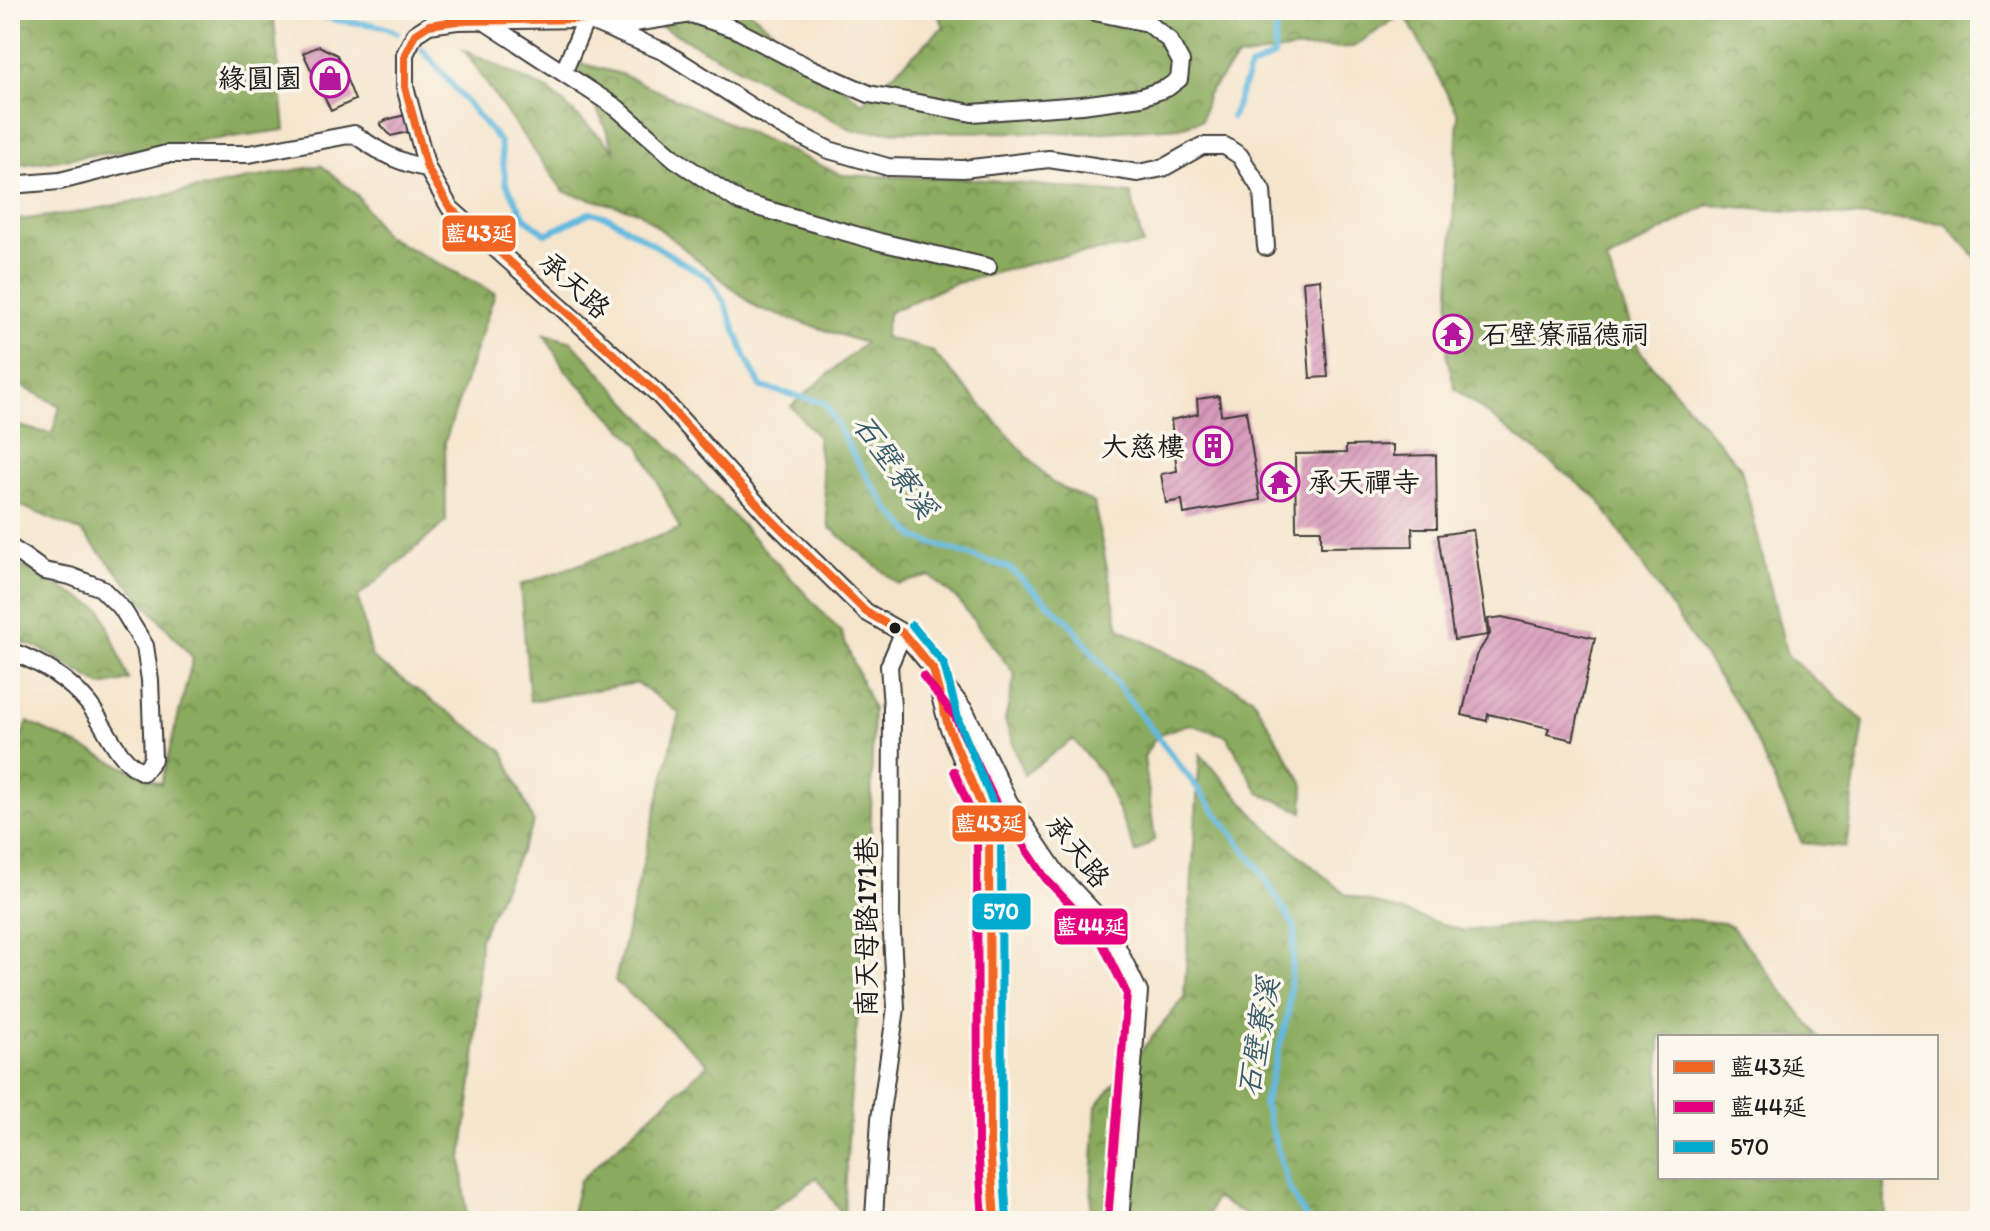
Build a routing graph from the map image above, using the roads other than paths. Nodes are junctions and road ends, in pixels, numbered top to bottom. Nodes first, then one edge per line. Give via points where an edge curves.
1 (1085, 10) edge
2 (586, 19) junction
3 (483, 20) junction
4 (609, 27) junction
5 (564, 71) junction
6 (427, 168) junction
7 (10, 185) edge
8 (1266, 247) dead end
9 (988, 267) dead end
10 (10, 547) edge
11 (903, 633) junction
12 (10, 651) edge
13 (933, 669) junction
14 (871, 1221) edge
15 (995, 1221) edge
16 (1120, 1221) edge

1 - 4 street via 1148,23 1169,40 1181,62 1179,79 1141,97 972,113 869,94 735,29 691,14
2 - 3 street, 承天路
2 - 4 street, 承天路
2 - 5 street
3 - 5 street
3 - 6 street, 承天路 via 429,25 415,34 405,54 405,87
4 - 8 street, 承天路 via 665,52 829,150 888,167 963,169 1049,159 1138,173 1163,168 1202,146 1225,146 1240,156 1262,191
5 - 9 street via 675,159 740,202
6 - 7 street via 404,164 354,134 249,154 166,154 60,181
6 - 11 street, 承天路 via 450,208 658,394 769,517 866,612
10 - 12 street via 44,571 101,588 123,610 145,646 153,759 143,772 129,766 69,683
11 - 13 street, 承天路
11 - 14 street, 南天母路171巷 via 889,666 896,1008
13 - 15 street via 948,726 989,824
13 - 16 street, 承天路 via 965,711 1009,802 1056,872 1107,926 1139,992

